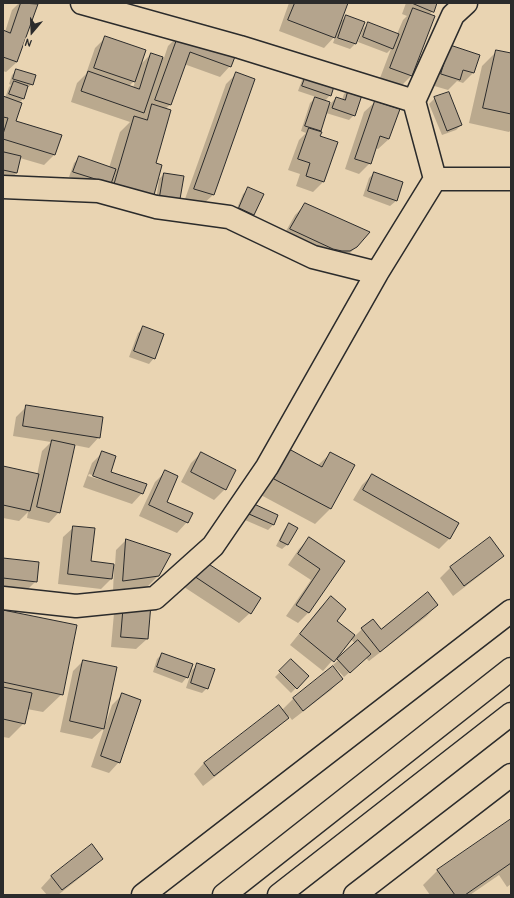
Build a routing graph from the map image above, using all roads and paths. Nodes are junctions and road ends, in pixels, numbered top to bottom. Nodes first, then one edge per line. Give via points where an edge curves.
1 (82, 3) edge
2 (466, 3) edge
3 (414, 102) junction
4 (435, 179) junction
5 (511, 179) edge
6 (3, 187) edge
7 (377, 273) junction
8 (3, 598) edge
9 (511, 611) edge
10 (511, 670) edge
11 (511, 714) edge
12 (509, 779) edge
13 (143, 895) edge
14 (224, 895) edge
15 (279, 895) edge
16 (355, 895) edge

1 - 3 street via 240,47
2 - 3 street via 453,15
3 - 4 street
4 - 5 street
4 - 7 street
6 - 7 street via 98,191 156,207 229,217 312,257
7 - 8 street via 268,467 213,546 155,598 76,606
9 - 13 street
10 - 14 street
11 - 15 street
12 - 16 street

